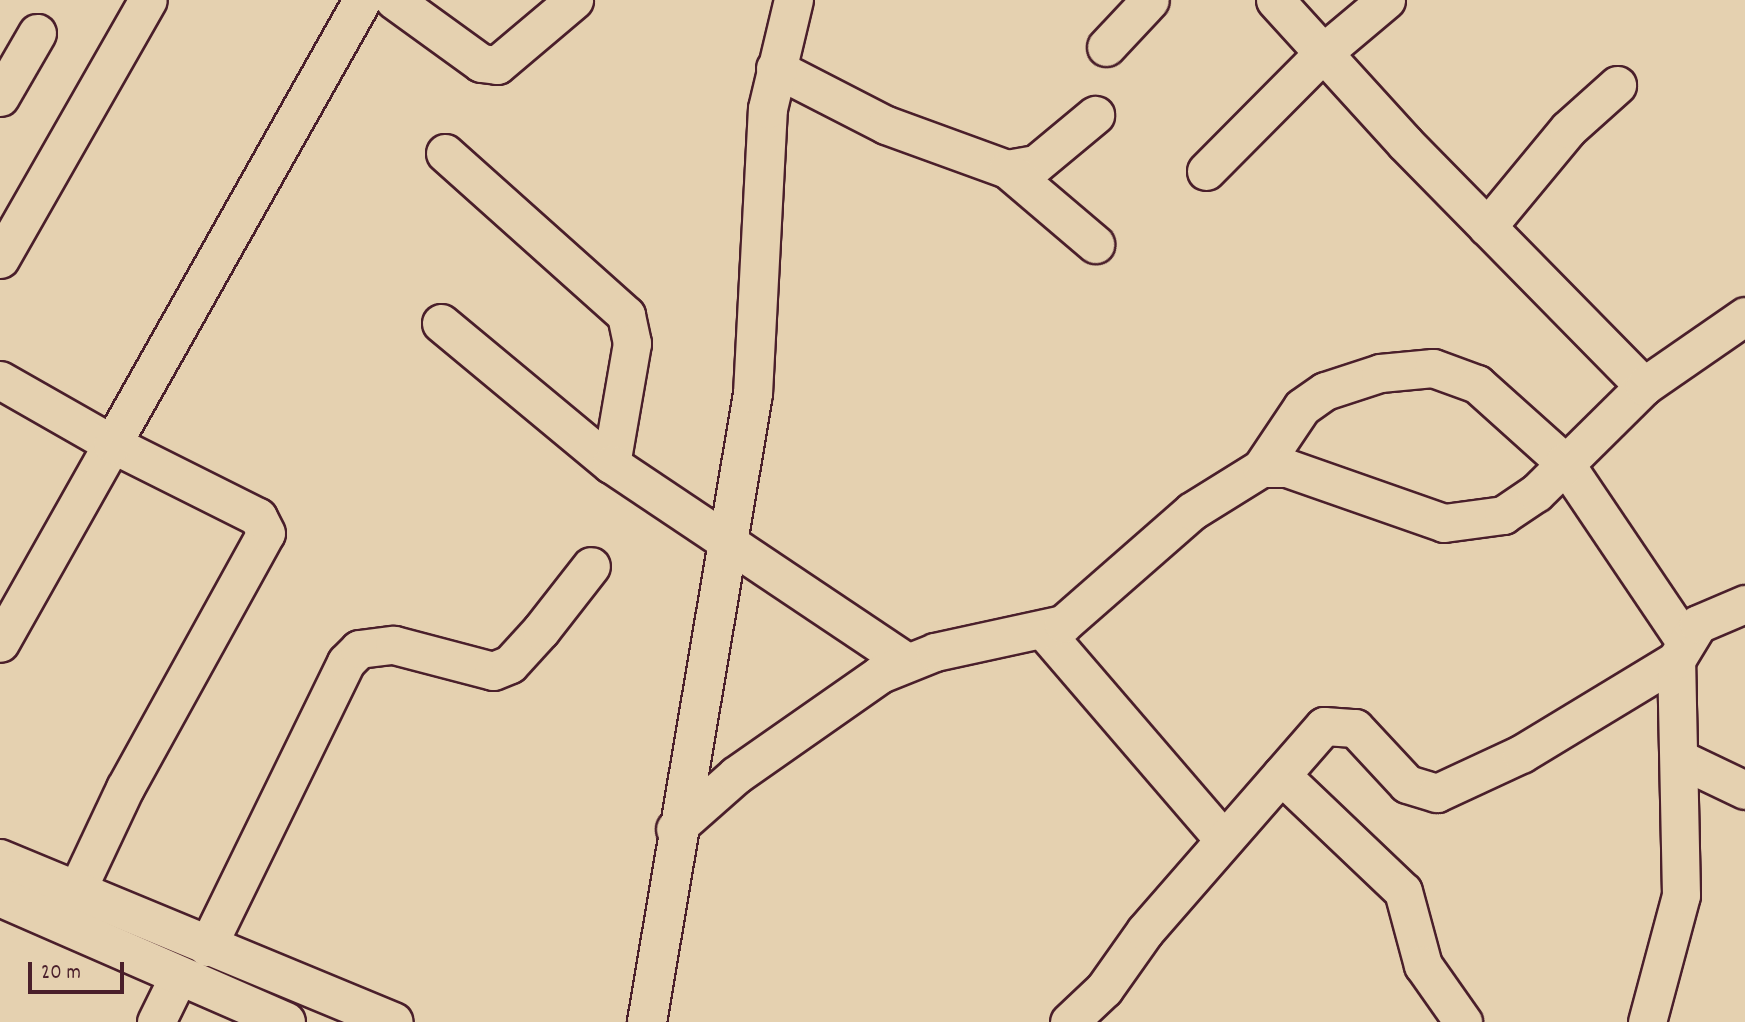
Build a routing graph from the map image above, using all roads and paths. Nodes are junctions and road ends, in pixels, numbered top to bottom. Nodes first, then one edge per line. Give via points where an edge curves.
1 (148, 0) edge
2 (362, 0) edge
3 (394, 0) edge
4 (574, 0) edge
5 (794, 0) edge
6 (1150, 0) edge
7 (1275, 0) edge
8 (1386, 0) edge
9 (37, 33) dead end
10 (1106, 47) dead end
11 (1324, 52) junction
12 (775, 68) junction
13 (1617, 85) dead end
14 (0, 97) edge
15 (1095, 115) dead end
16 (445, 153) dead end
17 (1007, 169) junction
18 (1206, 171) dead end
19 (1487, 227) junction
20 (1095, 244) dead end
21 (0, 259) edge
22 (1745, 316) edge
23 (441, 323) dead end
24 (0, 380) edge
25 (1644, 386) junction
26 (112, 444) junction
27 (1564, 462) junction
28 (611, 464) junction
29 (1261, 468) junction
30 (727, 543) junction
31 (592, 566) dead end
32 (1745, 604) edge
33 (1045, 632) junction
34 (0, 643) edge
35 (1680, 650) junction
36 (907, 662) junction
37 (1680, 759) junction
38 (1281, 775) junction
39 (1745, 790) edge
40 (675, 829) junction
41 (1224, 840) junction
42 (0, 859) edge
43 (76, 892) junction
44 (0, 897) edge
45 (207, 947) junction
46 (179, 975) junction
47 (156, 1022) edge
48 (286, 1022) edge
49 (394, 1022) edge
50 (647, 1022) edge
51 (1069, 1022) edge
52 (1462, 1022) edge
53 (1647, 1022) edge

1 - 21 street
2 - 26 street
3 - 4 street via 481,63 497,65
5 - 12 main road
6 - 10 street
7 - 11 street
8 - 11 street
9 - 14 street
11 - 18 street
11 - 19 street
12 - 17 street via 886,125
12 - 30 main road via 753,394
13 - 19 street via 1568,130
15 - 17 street via 1036,164
16 - 28 street via 626,314 632,343
17 - 20 street
19 - 25 street
22 - 25 street
23 - 28 street
24 - 26 street
25 - 27 street
26 - 34 street
26 - 43 street via 258,517 267,533 125,788
27 - 29 street via 1536,493 1503,515 1472,523 1420,517 1287,468
27 - 29 street via 1477,384 1433,368 1380,373 1325,391 1302,407
27 - 35 street
28 - 30 street
29 - 33 street via 1217,492 1063,624
30 - 36 street
30 - 40 main road
31 - 45 street via 525,647 493,671 394,645 352,656
32 - 35 street via 1698,624
33 - 36 street
33 - 41 street
35 - 37 street
35 - 38 street via 1521,754 1437,793 1407,784 1354,727 1340,722 1324,726
36 - 40 street via 736,775
37 - 39 street
37 - 53 street via 1681,895
38 - 41 street
38 - 52 street via 1403,891 1423,965
40 - 50 main road
41 - 51 street via 1104,989
42 - 43 main road
43 - 45 main road
44 - 46 main road
45 - 49 main road
46 - 47 street
46 - 48 main road

